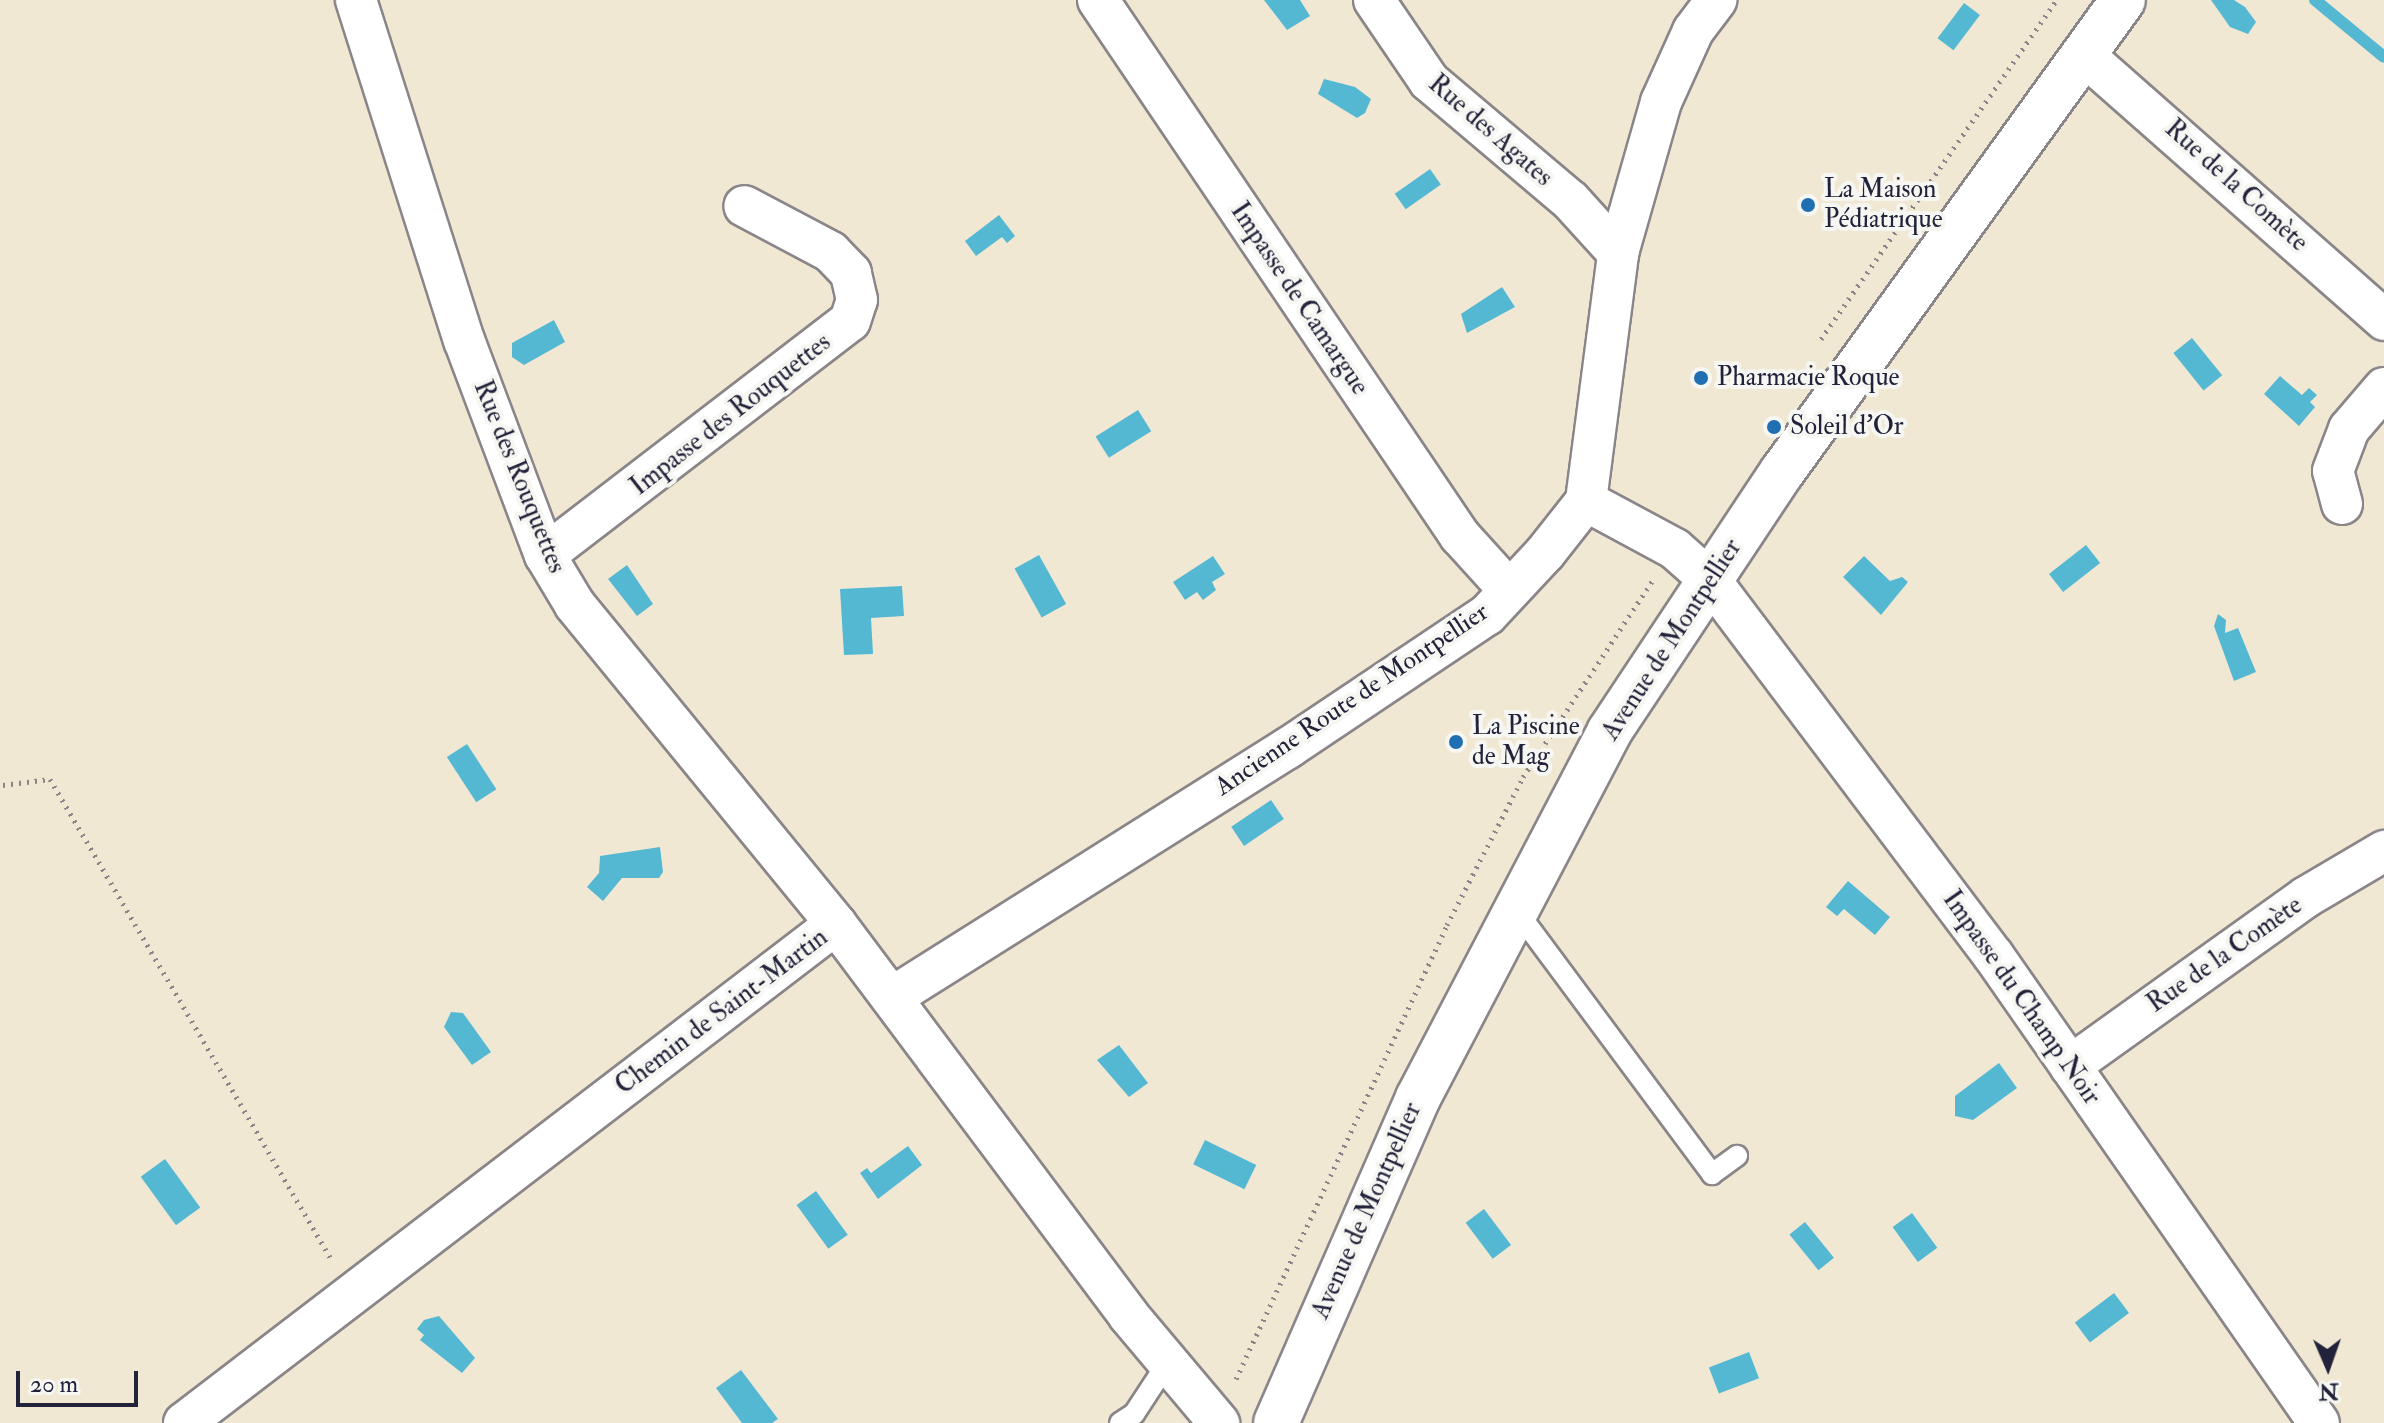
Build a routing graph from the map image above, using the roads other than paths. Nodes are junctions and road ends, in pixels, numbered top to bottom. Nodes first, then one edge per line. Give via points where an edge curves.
1 (356, 0) edge
2 (1098, 0) edge
3 (1374, 0) edge
4 (1716, 0) edge
5 (2123, 0) edge
6 (2085, 56) junction
7 (744, 206) dead end
8 (1618, 253) junction
9 (2384, 320) edge
10 (2384, 388) edge
11 (1586, 501) junction
12 (2342, 504) dead end
13 (545, 555) junction
14 (1711, 581) junction
15 (1509, 590) junction
16 (2384, 851) edge
17 (1514, 907) junction
18 (836, 924) junction
19 (894, 996) junction
20 (2070, 1066) junction
21 (1737, 1156) dead end
22 (1168, 1362) junction
23 (202, 1417) edge
24 (1120, 1423) edge
25 (1219, 1423) edge
26 (1276, 1423) edge
27 (2319, 1423) edge

1 - 13 street, Rue des Rouquettes via 464,340
2 - 15 street, Impasse de Camargue via 1452,523
3 - 8 street, Rue des Agates via 1429,81 1570,200
4 - 8 street via 1693,31 1661,102
5 - 6 main road, Avenue de Montpellier
6 - 9 street, Rue de la Comète
6 - 14 main road, Avenue de Montpellier via 1782,472
7 - 13 street, Impasse des Rouquettes via 831,252 851,273 857,300 850,321
8 - 11 street
10 - 12 street via 2349,429 2333,471
11 - 14 street, Impasse du Champ Noir via 1668,544
11 - 15 street, Ancienne Route de Montpellier
13 - 18 street, Rue des Rouquettes via 575,605
14 - 17 main road, Avenue de Montpellier via 1609,732
14 - 20 street, Impasse du Champ Noir via 1993,955
15 - 19 street, Ancienne Route de Montpellier via 1487,615 1288,748
16 - 20 street, Rue de la Comète via 2306,897
17 - 21 lane via 1712,1174
17 - 26 main road, Avenue de Montpellier via 1418,1098
18 - 19 street, Chemin de Saint-Martin
18 - 23 street, Chemin de Saint-Martin via 351,1294
19 - 22 street, Chemin de Saint-Martin
20 - 27 street, Impasse du Champ Noir
22 - 24 lane via 1134,1414
22 - 25 street, Chemin de Saint-Martin

